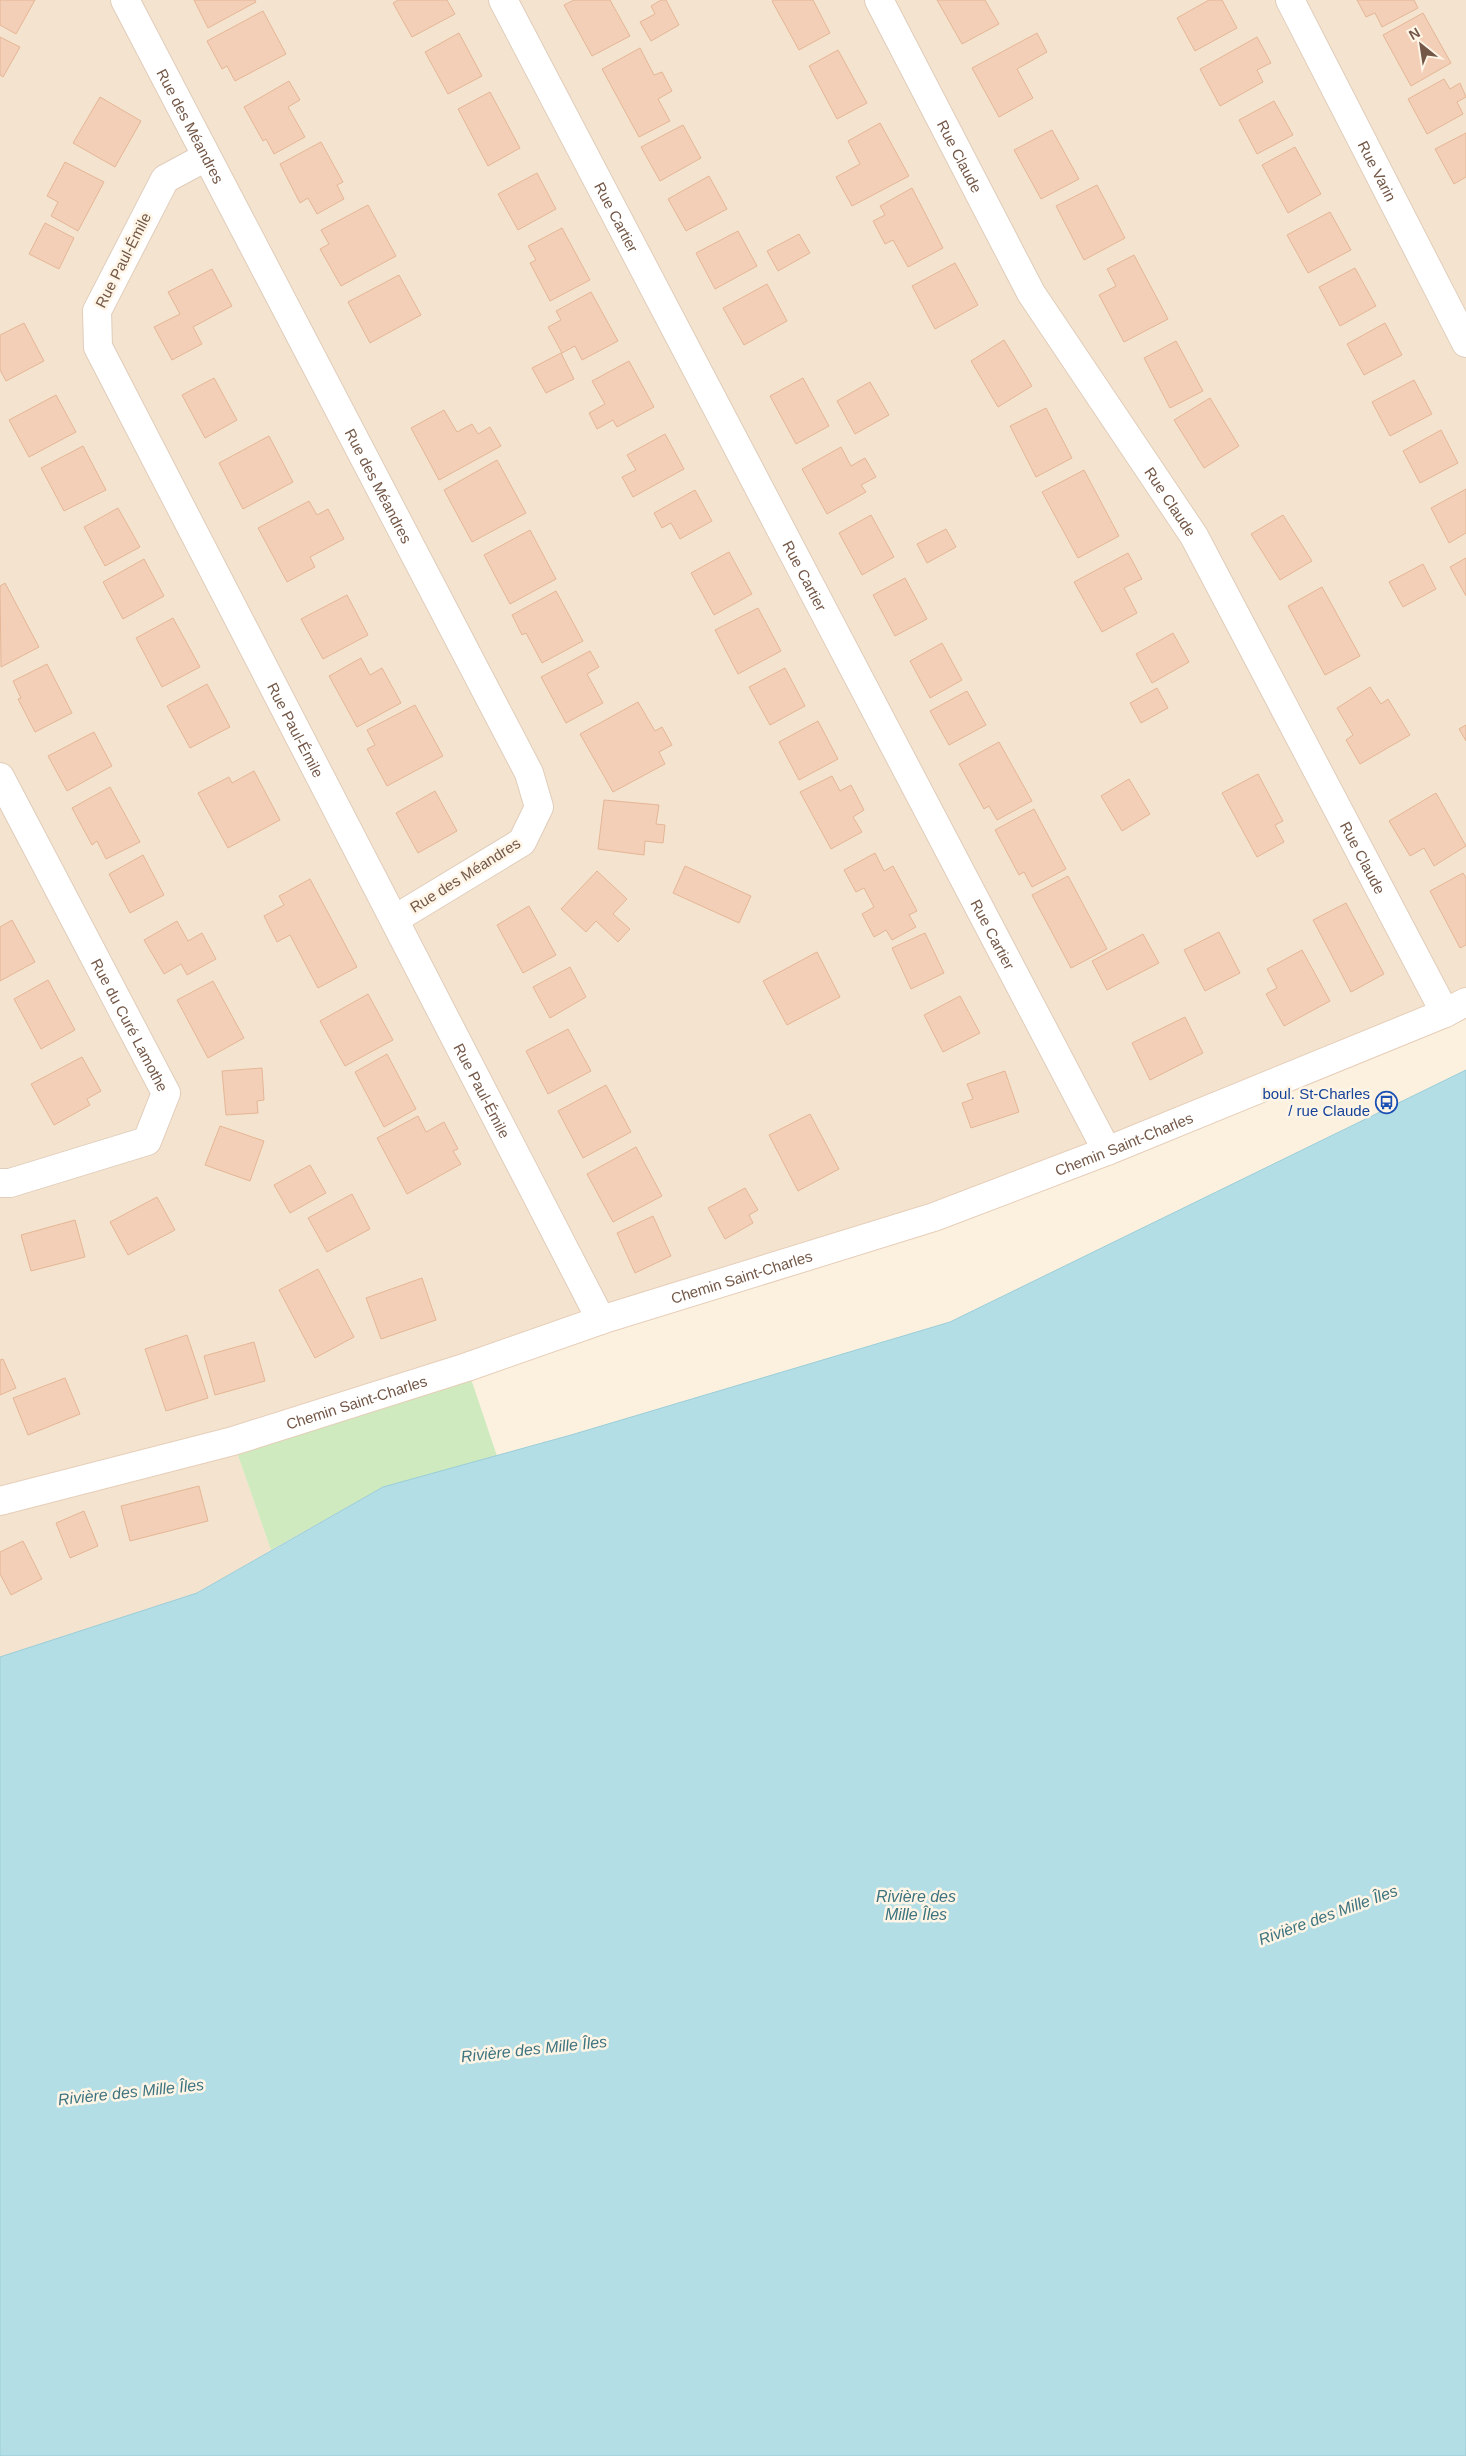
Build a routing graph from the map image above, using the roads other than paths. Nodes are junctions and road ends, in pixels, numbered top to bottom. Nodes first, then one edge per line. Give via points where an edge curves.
1 (125, 0) edge
2 (503, 0) edge
3 (879, 0) edge
4 (1290, 0) edge
5 (206, 157) junction
6 (1466, 343) edge
7 (0, 777) edge
8 (395, 919) junction
9 (1456, 1008) edge
10 (1107, 1152) junction
11 (0, 1183) edge
12 (602, 1320) junction
13 (0, 1500) edge

1 - 5 street, Rue des Méandres
2 - 10 street, Rue Cartier
3 - 9 street, Rue Claude via 1031,293 1194,536
4 - 6 street, Rue Varin
5 - 8 street, Rue Paul-Émile via 165,179 97,311 98,347
5 - 8 street, Rue des Méandres via 529,773 539,807 522,842
7 - 11 street, Rue du Curé Lamothe via 166,1093 147,1141 10,1183
8 - 12 street, Rue Paul-Émile
9 - 10 street, Chemin Saint-Charles
10 - 12 street, Chemin Saint-Charles via 934,1217
12 - 13 street, Chemin Saint-Charles via 468,1368 233,1441

